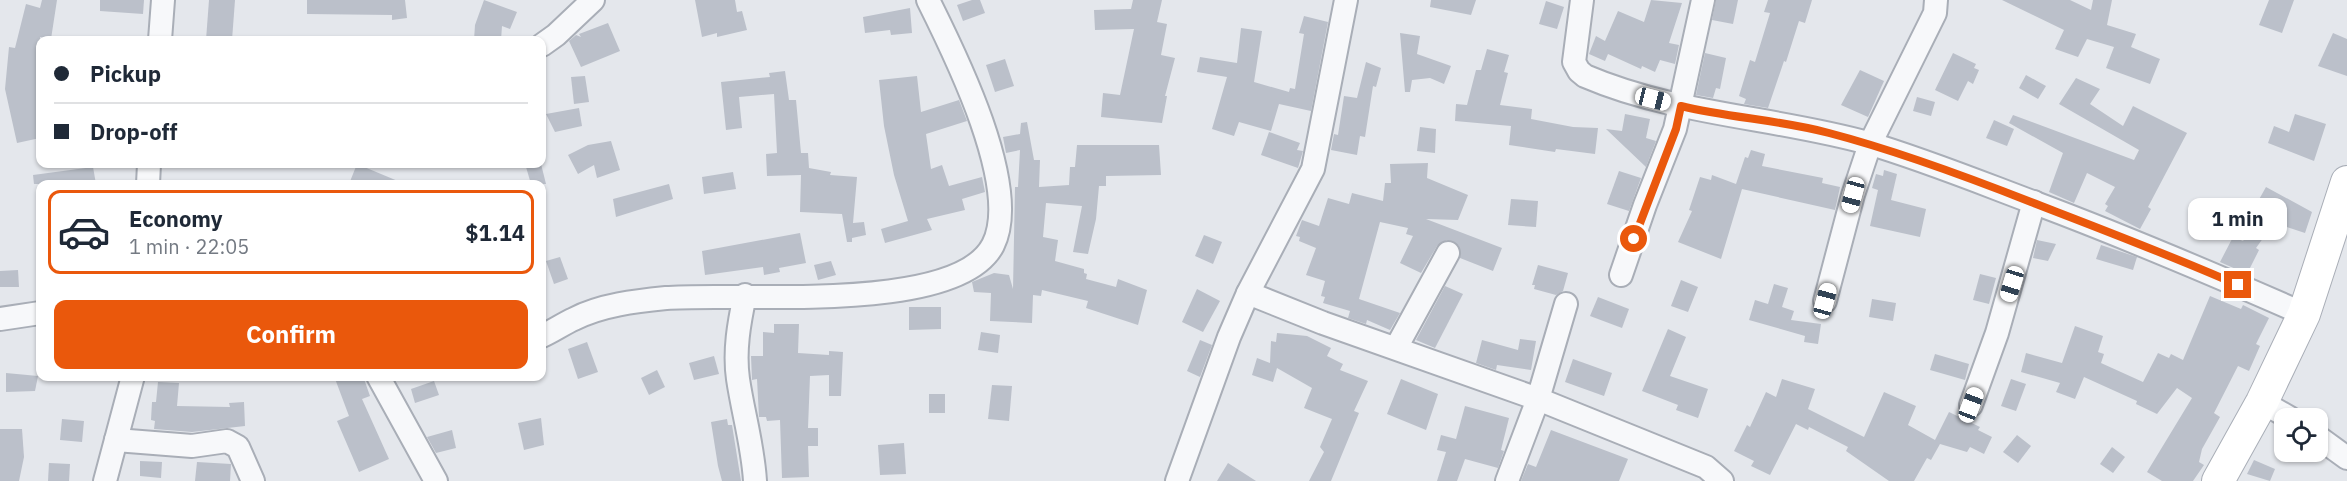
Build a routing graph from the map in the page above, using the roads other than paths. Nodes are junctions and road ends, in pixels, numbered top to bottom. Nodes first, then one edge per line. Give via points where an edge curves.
1 (163, 0) edge
2 (592, 0) edge
3 (928, 0) edge
4 (1346, 0) edge
5 (1582, 0) edge
6 (1703, 0) edge
7 (1936, 0) edge
8 (160, 36) edge
9 (546, 42) edge
10 (1681, 106) junction
11 (1870, 144) junction
12 (2347, 182) edge
13 (2034, 202) junction
14 (1448, 253) dead end
15 (1621, 275) dead end
16 (1248, 293) junction
17 (745, 295) junction
18 (1825, 301) dead end
19 (1566, 304) dead end
20 (36, 314) edge
21 (2304, 314) junction
22 (0, 319) edge
23 (546, 334) edge
24 (1396, 348) junction
25 (132, 381) edge
26 (387, 381) edge
27 (1538, 399) junction
28 (2262, 402) junction
29 (1971, 405) dead end
30 (2274, 409) edge
31 (116, 440) junction
32 (2328, 444) edge
33 (2347, 458) edge
34 (1708, 476) edge
35 (105, 481) edge
36 (253, 481) edge
37 (436, 481) edge
38 (756, 481) edge
39 (1177, 481) edge
40 (1507, 481) edge
41 (2217, 481) edge

1 - 8 street
2 - 9 street
3 - 17 street via 976,106 996,169 1000,223 994,244 983,260 965,272 894,292
4 - 16 street via 1313,169
5 - 10 street via 1574,62 1579,71 1597,81
6 - 10 street
7 - 11 street via 1935,13
10 - 11 street via 1826,132
10 - 15 street
11 - 13 street
11 - 18 street
12 - 21 street
13 - 21 street via 2129,238
13 - 29 street via 1997,333
14 - 24 street
16 - 24 street
16 - 39 street
17 - 23 street via 666,298 602,308
17 - 38 street via 737,334 738,377
19 - 27 street
20 - 22 street
21 - 28 street
24 - 27 street
25 - 31 street
26 - 37 street via 421,459
27 - 34 street
27 - 40 street
28 - 30 street
28 - 41 street
31 - 35 street
31 - 36 street via 192,446 227,441 238,447
32 - 33 street

